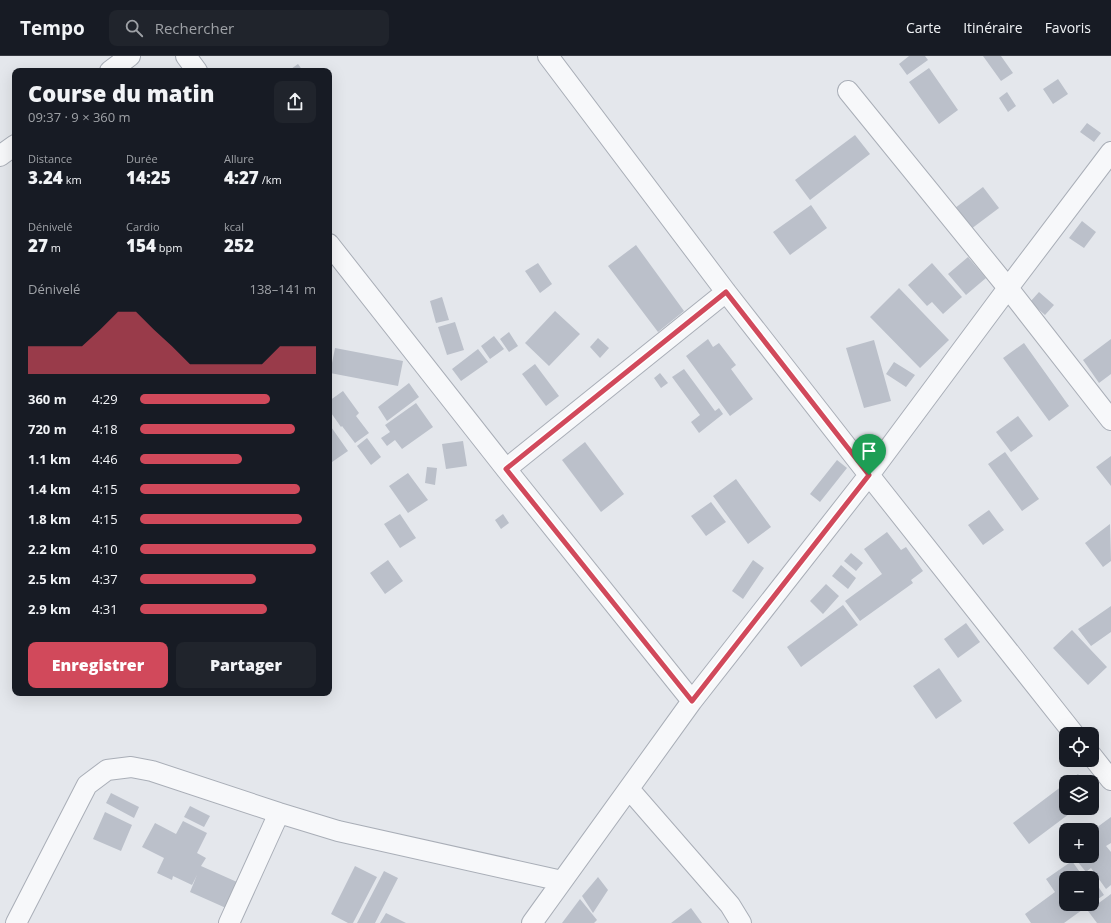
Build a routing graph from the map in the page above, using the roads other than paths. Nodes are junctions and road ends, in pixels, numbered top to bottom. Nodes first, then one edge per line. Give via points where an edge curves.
1 (130, 56) edge
2 (186, 56) edge
3 (548, 56) edge
4 (114, 68) edge
5 (195, 68) edge
6 (848, 91) dead end
7 (12, 147) edge
8 (1111, 152) edge
9 (0, 156) edge
10 (332, 248) edge
11 (1008, 288) junction
12 (726, 292) junction
13 (1111, 420) edge
14 (506, 469) junction
15 (869, 475) junction
16 (692, 701) junction
17 (1068, 727) edge
18 (1099, 765) edge
19 (1111, 780) edge
20 (629, 789) junction
21 (279, 813) junction
22 (562, 881) junction
23 (16, 923) edge
24 (229, 923) edge
25 (532, 923) edge
26 (741, 923) edge

1 - 4 street
2 - 5 street
3 - 12 street
6 - 11 street
7 - 9 street
8 - 11 street
10 - 14 street
11 - 13 street
11 - 15 street
12 - 14 street
12 - 15 street
14 - 16 street
15 - 16 street
15 - 17 street
16 - 20 street
18 - 19 street
20 - 22 street
20 - 26 street via 730,905
21 - 22 street via 338,831
21 - 23 street via 152,771 132,767 107,770 87,785
21 - 24 street
22 - 25 street

